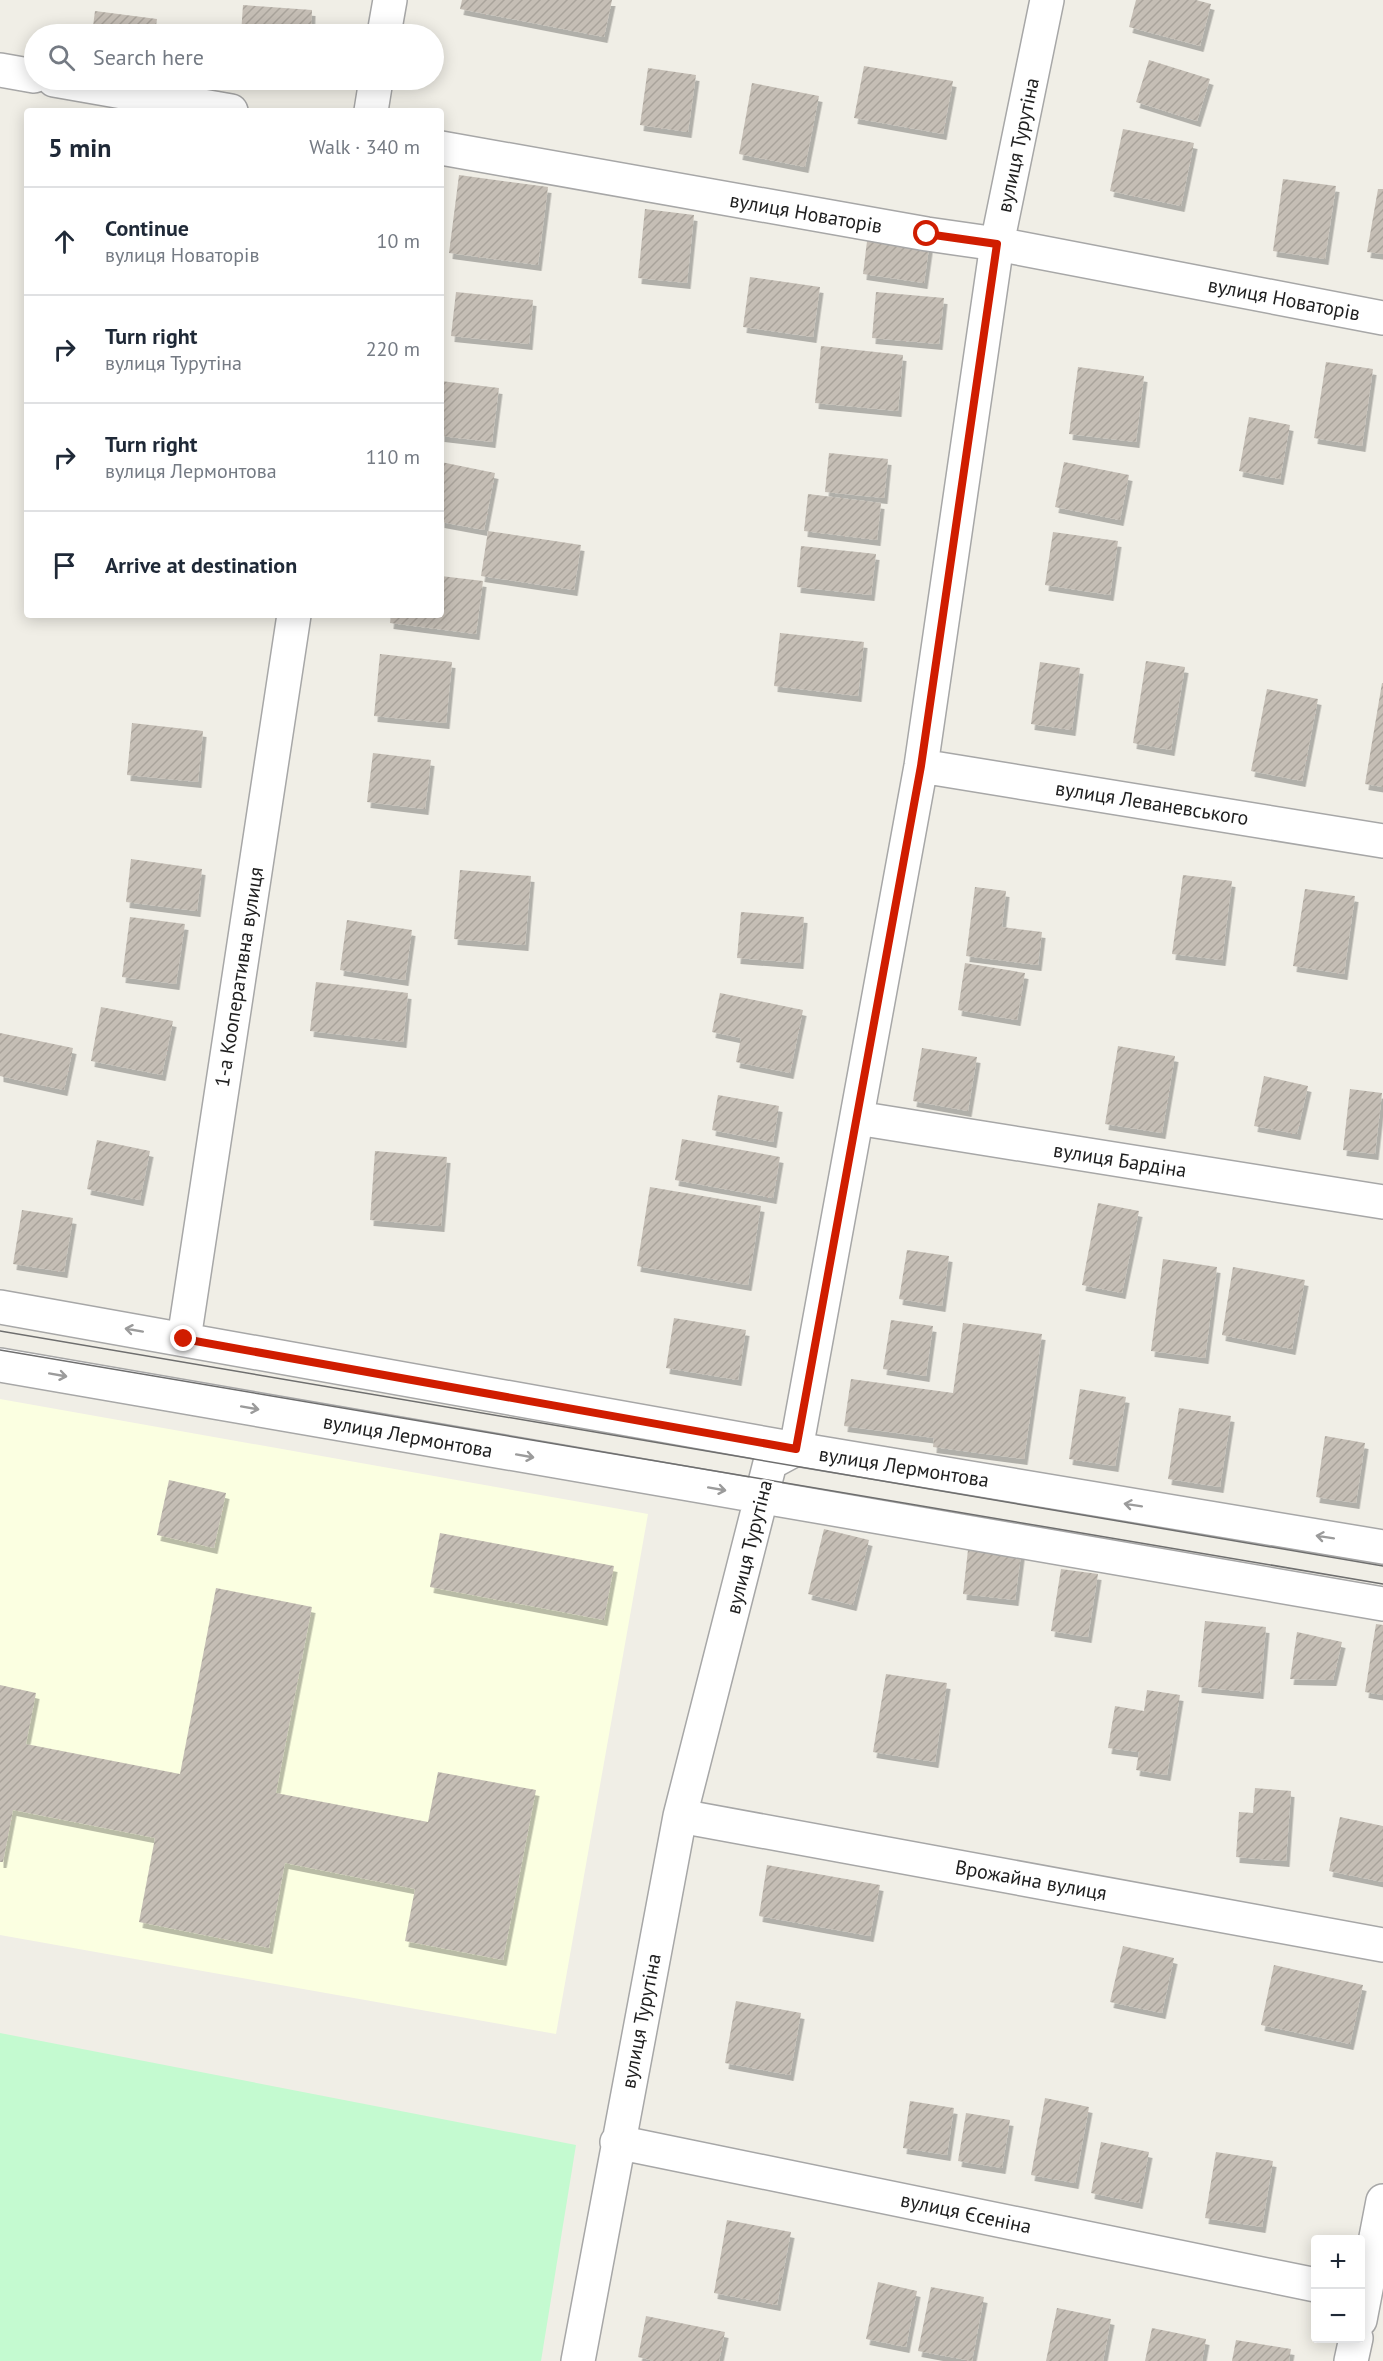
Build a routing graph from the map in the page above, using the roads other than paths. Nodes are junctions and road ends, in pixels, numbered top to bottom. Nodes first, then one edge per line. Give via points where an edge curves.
1 (390, 0) edge
2 (1047, 0) edge
3 (386, 24) edge
4 (0, 70) edge
5 (24, 74) edge
6 (111, 90) edge
7 (374, 90) edge
8 (214, 108) edge
9 (371, 108) edge
10 (444, 149) edge
11 (997, 244) junction
12 (1383, 318) edge
13 (294, 618) edge
14 (921, 766) junction
15 (1383, 841) edge
16 (857, 1118) junction
17 (1383, 1202) edge
18 (0, 1306) edge
19 (184, 1339) junction
20 (0, 1365) edge
21 (796, 1449) junction
22 (761, 1497) junction
23 (1383, 1547) edge
24 (1383, 1604) edge
25 (680, 1816) junction
26 (1383, 1945) edge
27 (617, 2142) junction
28 (1383, 2201) edge
29 (1311, 2284) edge
30 (1368, 2302) edge
31 (1355, 2343) edge
32 (578, 2361) edge
33 (1351, 2361) edge

1 - 3 street
2 - 11 street, вулиця Турутіна
4 - 5 street
6 - 8 street
7 - 9 street
10 - 11 street, вулиця Новаторів
11 - 12 street, вулиця Новаторів
11 - 14 street, вулиця Турутіна
13 - 19 street, 1-а Кооперативна вулиця
14 - 15 street, вулиця Леваневського
14 - 16 street, вулиця Турутіна
16 - 17 street, вулиця Бардіна
16 - 21 street, вулиця Турутіна
19 -> 18 street, вулиця Лермонтова
19 - 21 street, вулиця Лермонтова
20 -> 22 street, вулиця Лермонтова
21 - 22 street, вулиця Турутіна via 770,1463
23 -> 21 street, вулиця Лермонтова
22 - 24 street, вулиця Лермонтова
22 - 25 street, вулиця Турутіна
25 - 26 street, Врожайна вулиця
25 - 27 street, вулиця Турутіна
27 - 29 street, вулиця Єсеніна
27 - 32 street, вулиця Турутіна
28 - 30 street
31 - 33 street

